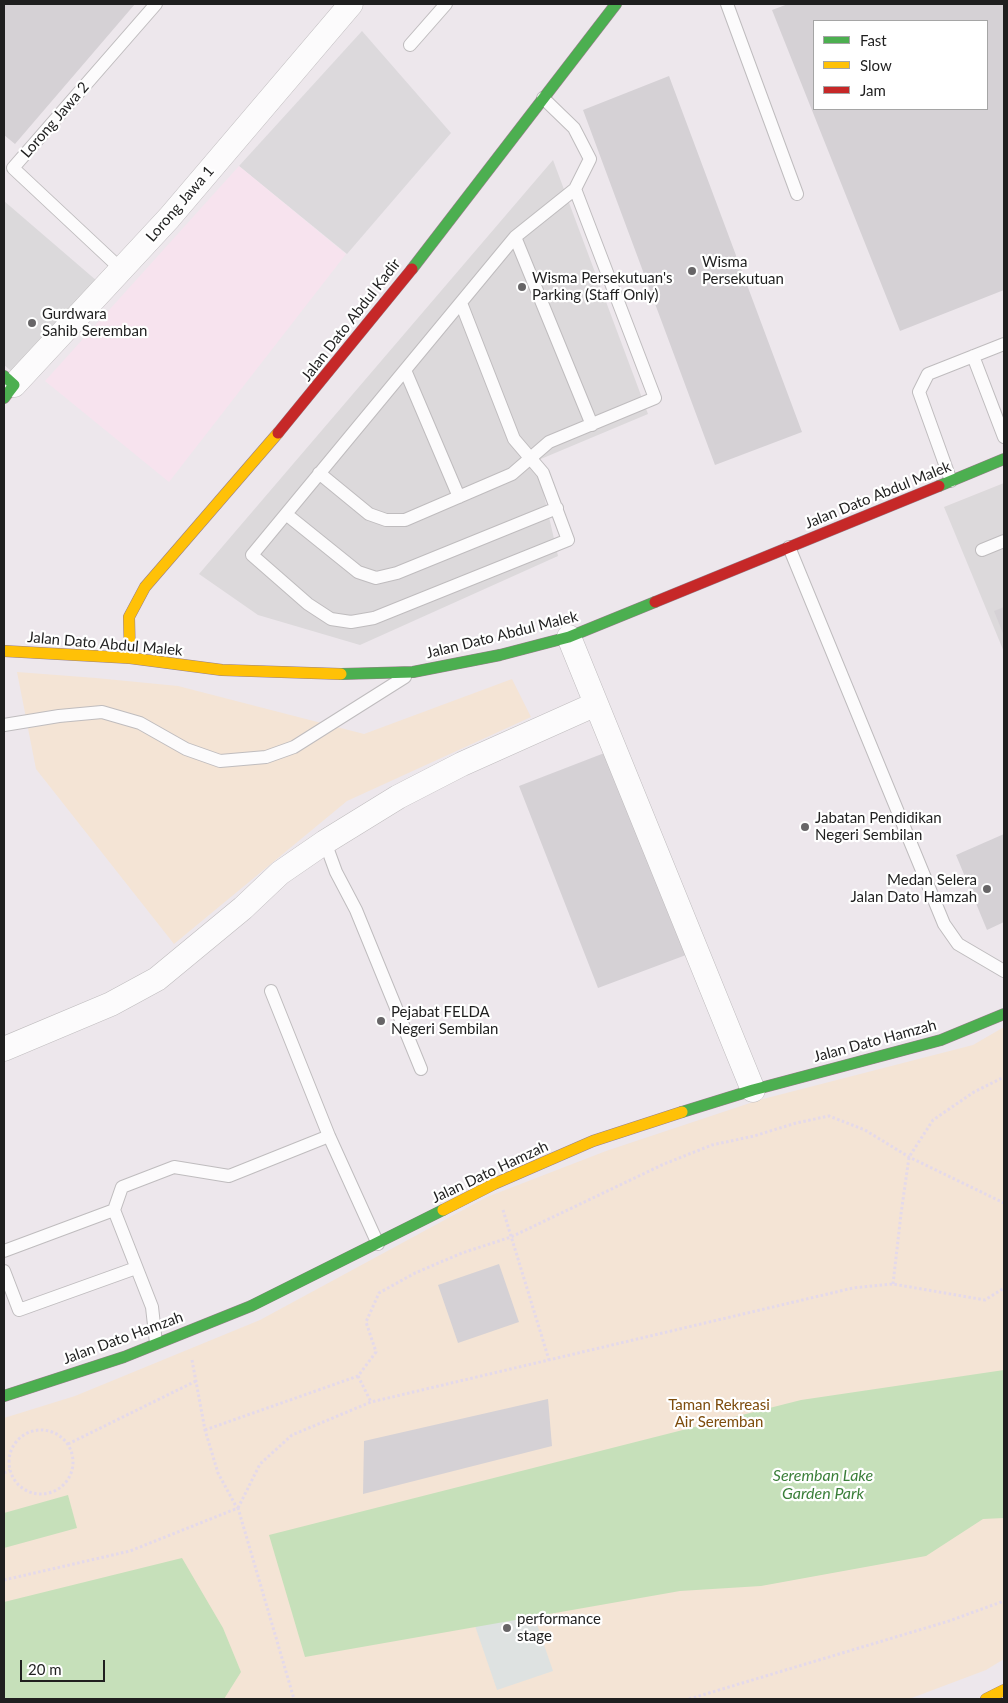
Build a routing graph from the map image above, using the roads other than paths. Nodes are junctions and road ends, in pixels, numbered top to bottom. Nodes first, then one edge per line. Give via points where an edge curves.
1 (156, 4) edge
2 (351, 4) edge
3 (446, 4) edge
4 (727, 4) edge
5 (606, 7) edge
6 (410, 45) dead end
7 (543, 98) junction
8 (575, 189) junction
9 (798, 194) dead end
10 (516, 236) junction
11 (122, 270) junction
12 (461, 303) junction
13 (1004, 344) edge
14 (973, 356) junction
15 (405, 370) junction
16 (7, 387) edge
17 (592, 425) junction
18 (1004, 437) edge
19 (531, 457) junction
20 (1004, 459) edge
21 (319, 473) junction
22 (951, 481) junction
23 (459, 497) junction
24 (557, 508) junction
25 (286, 514) junction
26 (1004, 541) edge
27 (790, 548) junction
28 (982, 550) dead end
29 (570, 637) junction
30 (4, 651) edge
31 (130, 658) junction
32 (413, 672) junction
33 (596, 704) junction
34 (4, 725) edge
35 (325, 842) junction
36 (1004, 971) edge
37 (271, 991) dead end
38 (1004, 1014) edge
39 (4, 1049) edge
40 (421, 1069) dead end
41 (753, 1090) junction
42 (329, 1136) junction
43 (114, 1210) junction
44 (378, 1244) junction
45 (4, 1251) edge
46 (136, 1268) junction
47 (4, 1271) edge
48 (156, 1343) junction
49 (4, 1395) edge
50 (1004, 1690) edge
51 (986, 1699) edge

1 - 11 lane, Lorong Jawa 2 via 13,168
2 - 11 street, Lorong Jawa 1
3 - 6 lane
4 - 9 lane
5 - 7 street, Jalan Dato Abdul Kadir
7 - 8 lane via 574,128 590,159
7 - 31 street, Jalan Dato Abdul Kadir via 297,412 145,587 129,616
8 - 10 lane
8 - 17 lane via 655,398
10 - 12 lane
10 - 17 lane
11 - 16 street, Lorong Jawa 1
12 - 15 lane
12 - 19 lane via 514,439
13 - 14 lane
14 - 18 lane
14 - 22 lane via 928,374 920,392
15 - 21 lane
15 - 23 lane
17 - 19 lane via 549,442
19 - 23 lane via 512,474
19 - 24 lane via 544,473
20 - 22 street, Jalan Dato Abdul Malek
21 - 23 lane via 369,514 386,520 405,520
21 - 25 lane
22 - 27 street, Jalan Dato Abdul Malek
24 - 25 lane via 397,573 376,578 358,572
24 - 25 lane via 568,540 374,618 351,622 331,619 308,604 252,555
26 - 28 lane
27 - 29 street, Jalan Dato Abdul Malek
27 - 36 lane via 944,924 958,944
29 - 32 street, Jalan Dato Abdul Malek
29 - 33 street
30 - 31 street, Jalan Dato Abdul Malek
31 - 32 street, Jalan Dato Abdul Malek via 232,670 321,674
32 - 34 lane via 294,747 266,757 220,761 186,750 140,723 102,712
33 - 35 street via 454,768 398,797
33 - 41 street
35 - 39 street via 280,873 157,979 111,1004
35 - 40 lane
37 - 42 lane
38 - 41 street, Jalan Dato Hamzah via 941,1040
41 - 44 street, Jalan Dato Hamzah via 593,1141 494,1184
42 - 43 lane via 229,1176 174,1167 122,1186
42 - 44 lane
43 - 45 lane
43 - 46 lane
44 - 48 street, Jalan Dato Hamzah via 251,1306
46 - 47 lane via 19,1310
46 - 48 lane via 152,1307
48 - 49 street, Jalan Dato Hamzah via 124,1357
50 - 51 street

